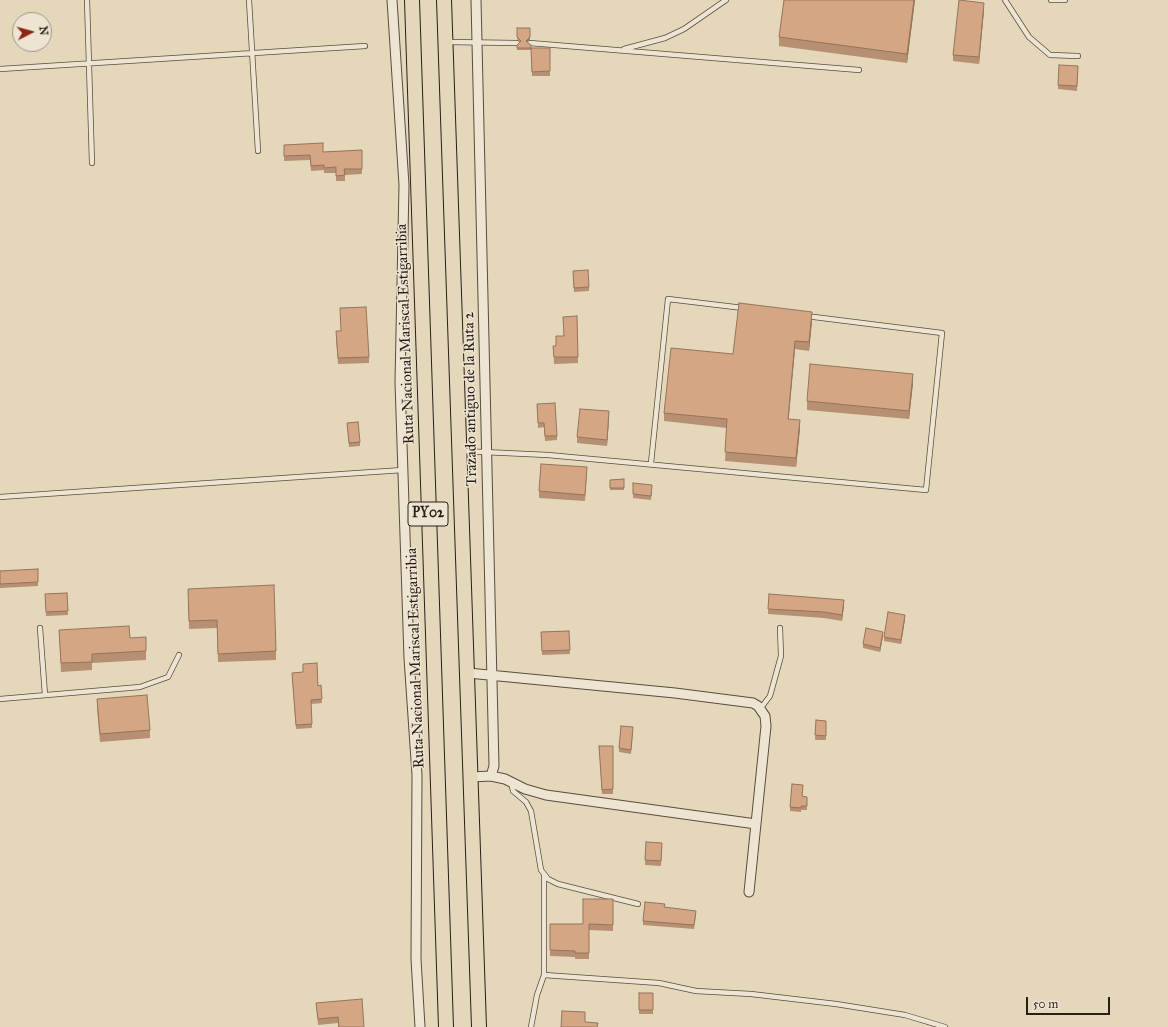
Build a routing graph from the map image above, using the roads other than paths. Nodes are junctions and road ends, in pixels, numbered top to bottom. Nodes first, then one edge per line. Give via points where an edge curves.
1 (87, 0) edge
2 (249, 0) edge
3 (392, 0) edge
4 (412, 0) edge
5 (444, 0) edge
6 (476, 0) edge
7 (726, 0) edge
8 (1005, 0) edge
9 (1051, 0) edge
10 (1065, 0) edge
11 (446, 42) junction
12 (477, 42) junction
13 (517, 43) edge
14 (530, 43) edge
15 (365, 46) dead end
16 (618, 50) junction
17 (253, 53) junction
18 (1078, 56) dead end
19 (88, 64) junction
20 (0, 69) edge
21 (859, 70) dead end
22 (258, 151) dead end
23 (92, 163) dead end
24 (746, 309) edge
25 (801, 315) edge
26 (460, 451) junction
27 (486, 452) junction
28 (651, 463) junction
29 (403, 470) junction
30 (0, 497) edge
31 (40, 628) dead end
32 (780, 628) dead end
33 (179, 655) dead end
34 (468, 673) junction
35 (491, 676) junction
36 (46, 695) junction
37 (0, 699) edge
38 (760, 709) junction
39 (491, 776) junction
40 (471, 777) junction
41 (511, 782) junction
42 (756, 824) junction
43 (544, 874) junction
44 (749, 892) dead end
45 (638, 904) dead end
46 (544, 975) junction
47 (420, 1027) edge
48 (446, 1027) edge
49 (479, 1027) edge
50 (531, 1027) edge
51 (945, 1027) edge

1 - 19 lane
2 - 17 lane
3 - 29 street via 404,186 400,382
4 - 48 highway, Ruta Nacional Mariscal Estigarribia / PY02
5 - 11 highway, PY02
6 - 12 street, Trazado antiguo de la Ruta 2
7 - 16 lane via 665,38
8 - 18 lane via 1029,37 1050,55
9 - 10 lane
11 - 12 lane
11 - 26 highway, PY02
12 - 13 lane
12 - 27 street, Trazado antiguo de la Ruta 2
14 - 16 lane
15 - 17 lane
16 - 21 lane
17 - 19 lane
17 - 22 lane
19 - 20 lane
19 - 23 lane
24 - 28 lane via 668,299
25 - 28 lane via 942,333 926,490
26 - 27 lane
26 - 34 highway, PY02
27 - 28 lane
27 - 35 street, Trazado antiguo de la Ruta 2
29 - 30 lane via 133,486
29 - 47 street via 409,658 417,775 416,959
31 - 36 lane
32 - 38 lane via 782,656 770,696
33 - 36 lane via 168,677 140,687
34 - 35 street
34 - 40 highway, PY02
35 - 38 street via 675,693 753,703
35 - 39 street, Trazado antiguo de la Ruta 2 via 494,766
36 - 37 lane
38 - 42 street via 765,716 766,726
39 - 40 street
39 - 41 street
40 - 49 highway, PY02
41 - 42 street via 546,795
41 - 43 lane via 513,792 526,802 531,811 541,870
42 - 44 street
43 - 45 lane via 558,884
43 - 46 lane
46 - 50 lane
46 - 51 lane via 659,983 696,991 751,994 836,1004 905,1015

